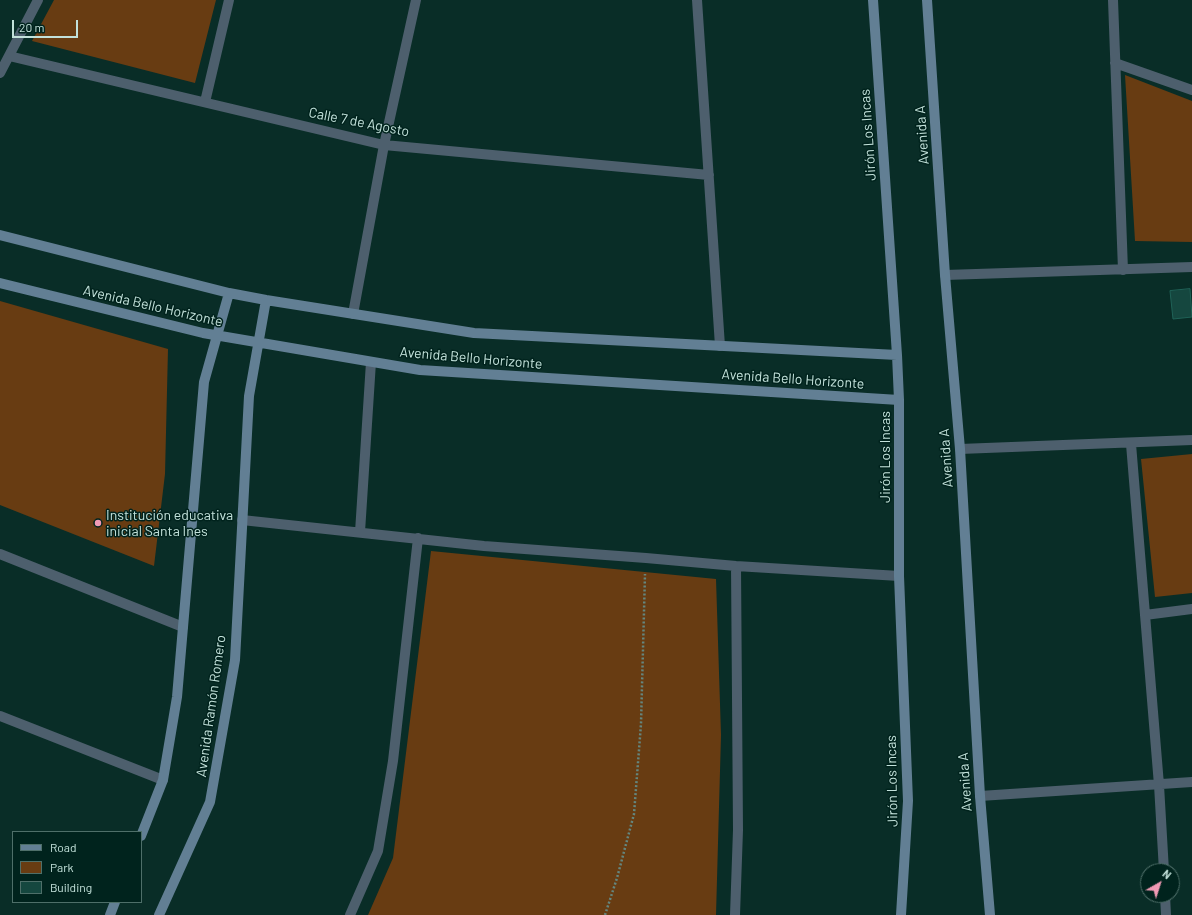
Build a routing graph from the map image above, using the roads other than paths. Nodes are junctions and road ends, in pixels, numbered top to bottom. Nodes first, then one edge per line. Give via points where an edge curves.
1 (38, 0) edge
2 (229, 0) edge
3 (416, 0) edge
4 (697, 0) edge
5 (873, 0) edge
6 (927, 0) edge
7 (1113, 0) edge
8 (9, 56) junction
9 (1115, 63) junction
10 (0, 72) edge
11 (1192, 90) edge
12 (205, 102) junction
13 (384, 145) junction
14 (709, 175) junction
15 (0, 235) edge
16 (1192, 267) edge
17 (1123, 270) junction
18 (945, 275) junction
19 (0, 283) edge
20 (229, 293) junction
21 (266, 300) junction
22 (353, 314) junction
23 (217, 336) junction
24 (258, 342) junction
25 (720, 346) junction
26 (897, 355) junction
27 (371, 362) junction
28 (899, 400) junction
29 (1192, 440) edge
30 (1131, 444) junction
31 (960, 449) junction
32 (242, 520) junction
33 (360, 532) junction
34 (418, 538) junction
35 (0, 554) edge
36 (736, 566) junction
37 (899, 576) junction
38 (1192, 609) edge
39 (1145, 615) junction
40 (183, 627) junction
41 (0, 716) edge
42 (163, 780) junction
43 (1192, 782) edge
44 (1159, 785) junction
45 (980, 796) junction
46 (142, 833) edge
47 (1164, 863) edge
48 (115, 903) edge
49 (1165, 903) edge
50 (110, 915) edge
51 (159, 915) edge
52 (350, 915) edge
53 (735, 915) edge
54 (901, 915) edge
55 (990, 915) edge
56 (1166, 915) edge

1 - 8 street
2 - 12 street
3 - 13 street
4 - 14 street
5 - 26 street, Jirón Los Incas
6 - 18 street, Avenida A
7 - 9 street
8 - 10 street
8 - 12 street, Calle 7 de Agosto
9 - 11 street
9 - 17 street
12 - 13 street, Calle 7 de Agosto
13 - 14 street, Calle 7 de Agosto
13 - 22 street
14 - 25 street
15 - 20 street, Avenida Bello Horizonte
16 - 17 street
17 - 18 street
18 - 31 street, Avenida A
19 - 23 street, Avenida Bello Horizonte
20 - 21 street, Avenida Bello Horizonte
20 - 23 street
21 - 22 street, Avenida Bello Horizonte
21 - 24 street, Avenida Ramón Romero
22 - 25 street, Avenida Bello Horizonte via 474,333
23 - 24 street, Avenida Bello Horizonte
23 - 40 street via 204,382
24 - 27 street, Avenida Bello Horizonte
24 - 32 street, Avenida Ramón Romero via 249,396
25 - 26 street, Avenida Bello Horizonte
26 - 28 street, Jirón Los Incas
27 - 28 street, Avenida Bello Horizonte via 420,370
27 - 33 street
28 - 37 street, Jirón Los Incas
29 - 30 street
30 - 31 street
30 - 39 street
31 - 45 street, Avenida A
32 - 33 street
32 - 51 street, Avenida Ramón Romero via 235,660 210,802
33 - 34 street
34 - 36 street via 484,546
34 - 52 street via 393,761 378,851
35 - 40 street
36 - 37 street
36 - 53 street via 738,830
37 - 54 street, Jirón Los Incas via 908,801
38 - 39 street
39 - 44 street
40 - 42 street via 177,697
41 - 42 street
42 - 46 street
43 - 44 street
44 - 45 street
44 - 47 street
45 - 55 street, Avenida A
48 - 50 street
49 - 56 street

